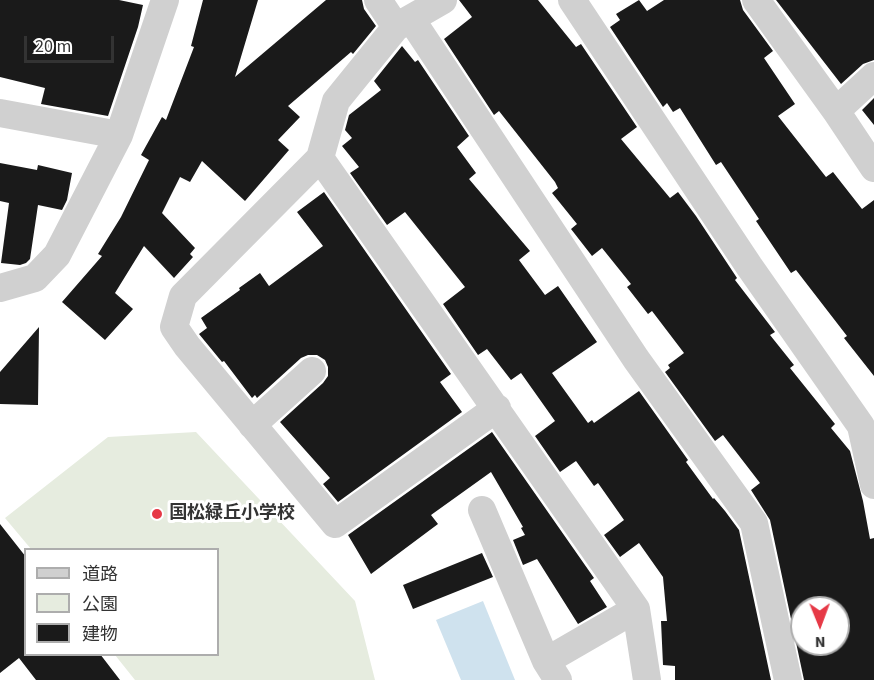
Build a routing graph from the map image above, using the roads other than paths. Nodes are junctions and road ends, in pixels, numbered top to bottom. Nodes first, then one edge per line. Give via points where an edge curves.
1 (165, 0) edge
2 (378, 0) edge
3 (443, 0) edge
4 (572, 0) edge
5 (756, 0) edge
6 (404, 23) junction
7 (874, 76) edge
8 (836, 111) junction
9 (0, 113) edge
10 (119, 135) junction
11 (320, 158) junction
12 (874, 168) edge
13 (0, 288) edge
14 (312, 371) dead end
15 (497, 408) junction
16 (252, 425) junction
17 (874, 485) edge
18 (482, 510) dead end
19 (636, 609) junction
20 (552, 671) edge
21 (647, 680) edge
22 (788, 680) edge

1 - 10 street
2 - 6 street
3 - 6 street
4 - 17 street via 861,426
5 - 8 street
6 - 11 street via 336,101
6 - 22 street via 754,523
7 - 8 street
8 - 12 street
9 - 10 street
10 - 13 street via 57,255 34,278
11 - 15 street
11 - 16 street via 183,296 174,327
14 - 16 street
15 - 16 street via 335,524
15 - 19 street
18 - 20 street
19 - 20 street
19 - 21 street

